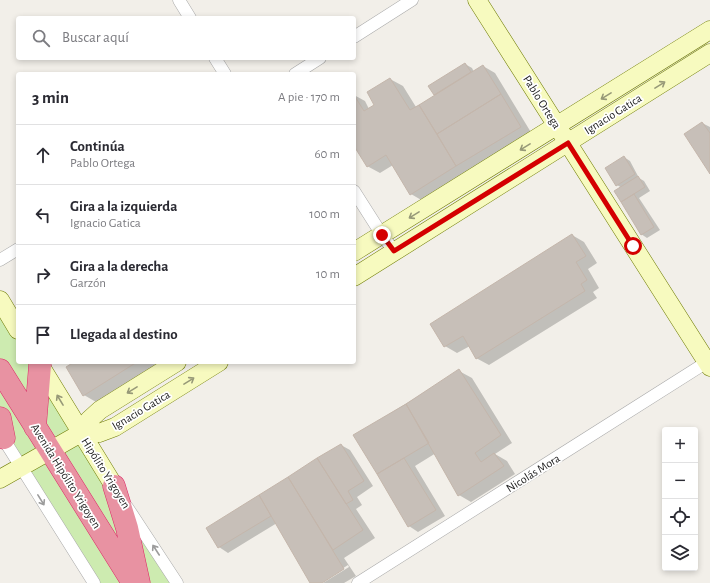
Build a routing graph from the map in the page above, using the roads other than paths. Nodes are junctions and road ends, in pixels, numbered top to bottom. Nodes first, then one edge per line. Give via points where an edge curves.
1 (179, 0) edge
2 (412, 0) edge
3 (477, 0) edge
4 (189, 16) edge
5 (710, 30) edge
6 (356, 36) edge
7 (710, 53) edge
8 (216, 60) edge
9 (317, 60) edge
10 (224, 72) edge
11 (298, 72) edge
12 (558, 127) junction
13 (568, 143) junction
14 (356, 194) edge
15 (382, 235) junction
16 (16, 250) edge
17 (356, 251) edge
18 (394, 251) junction
19 (0, 260) edge
20 (356, 276) edge
21 (0, 300) edge
22 (16, 327) edge
23 (39, 364) edge
24 (174, 364) edge
25 (216, 364) edge
26 (709, 365) edge
27 (0, 370) edge
28 (35, 427) junction
29 (1, 430) edge
30 (80, 433) junction
31 (50, 450) junction
32 (20, 467) junction
33 (0, 479) edge
34 (114, 486) junction
35 (94, 583) edge
36 (133, 583) edge
37 (139, 583) edge
38 (177, 583) edge
39 (358, 583) edge

1 - 4 street
2 - 6 street
3 - 12 main road, Pablo Ortega
5 -> 12 main road, Ignacio Gatica
13 -> 7 main road, Ignacio Gatica
8 - 10 street
9 - 11 street
12 - 13 main road, Pablo Ortega
12 -> 15 main road, Ignacio Gatica
13 - 18 main road, Ignacio Gatica
13 - 26 main road, Pablo Ortega
14 - 15 street
15 - 17 main road, Ignacio Gatica
15 - 18 street
16 - 19 street
18 - 20 main road, Ignacio Gatica
21 - 22 main road
23 - 28 highway
30 -> 23 main road, Hipólito Yrigoyen
24 -> 30 main road, Ignacio Gatica via 100,410
30 -> 25 main road, Ignacio Gatica via 99,433 115,427
26 - 39 street, Nicolás Mora
27 - 28 highway, Avenida Hipólito Yrigoyen
28 - 31 highway, Avenida Hipólito Yrigoyen
29 - 32 street
30 - 31 main road
30 - 34 main road, Hipólito Yrigoyen
31 - 32 main road
31 - 36 highway, Avenida Hipólito Yrigoyen
32 - 33 main road
32 -> 35 street
34 - 37 highway via 127,528
38 -> 34 street, Hipólito Yrigoyen

